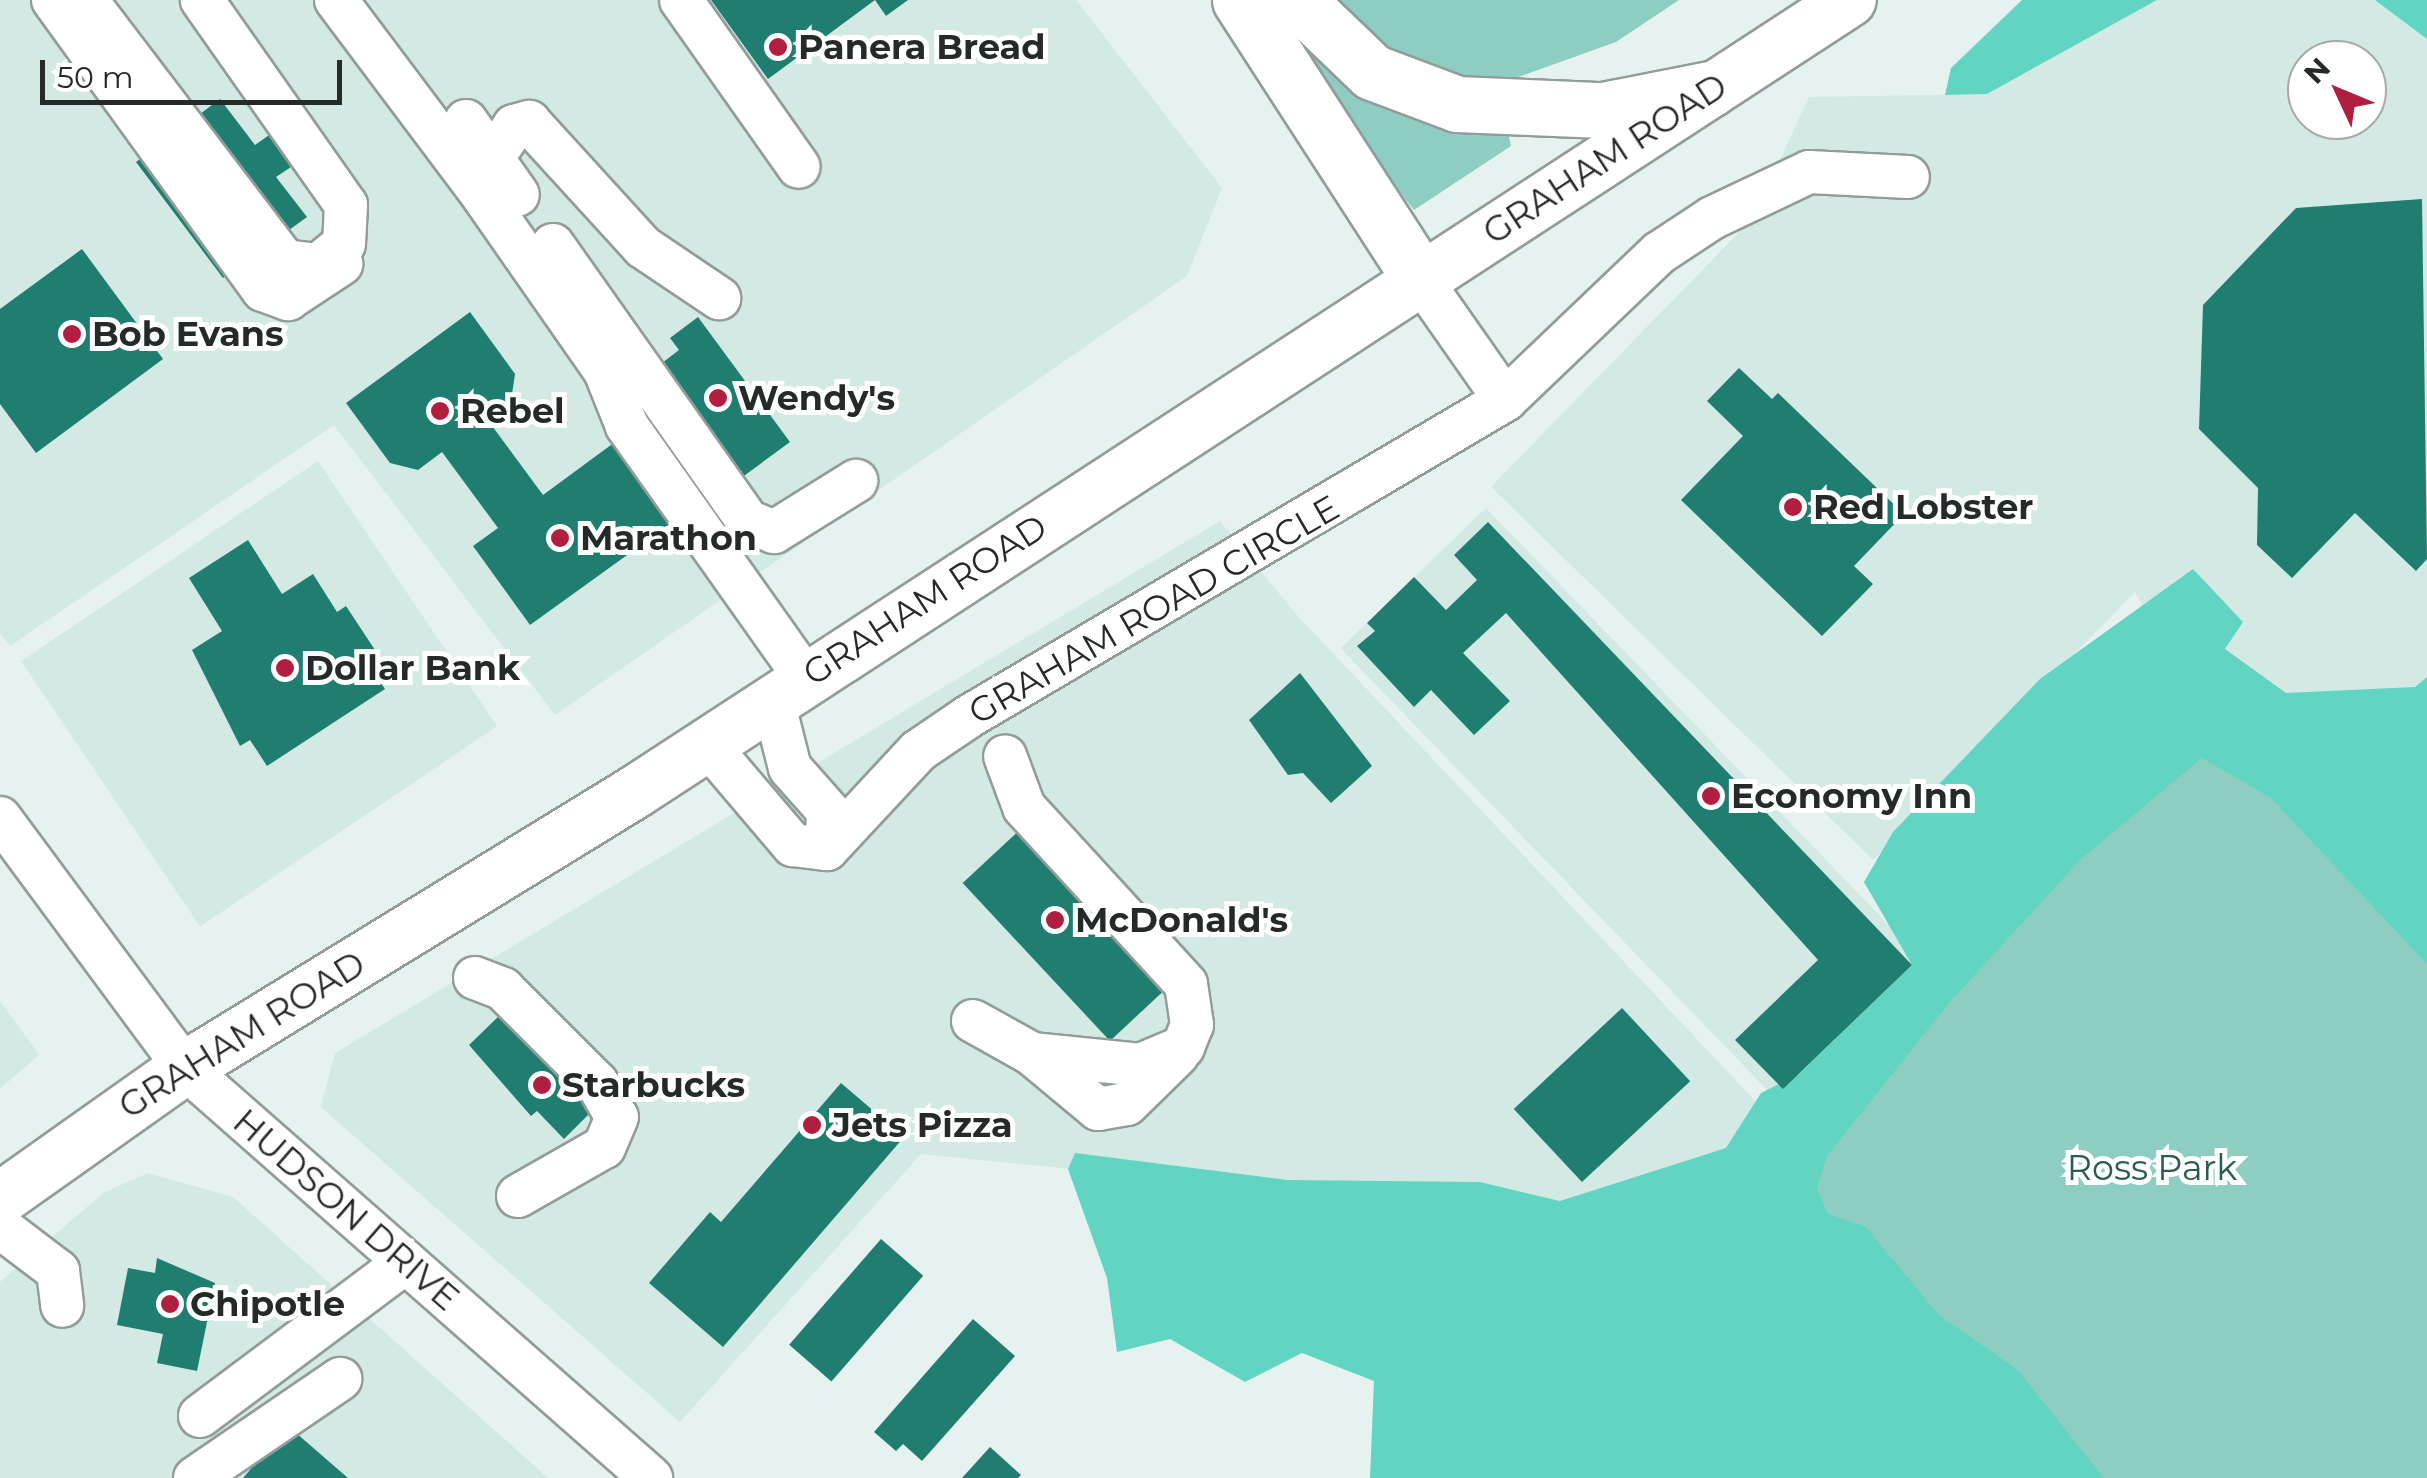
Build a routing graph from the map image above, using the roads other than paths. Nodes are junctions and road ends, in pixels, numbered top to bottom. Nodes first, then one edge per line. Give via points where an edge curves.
1 (53, 0) edge
2 (86, 0) edge
3 (202, 0) edge
4 (336, 0) edge
5 (681, 0) edge
6 (1240, 0) edge
7 (1297, 0) edge
8 (1850, 0) edge
9 (1710, 89) junction
10 (466, 122) dead end
11 (492, 159) junction
12 (799, 167) dead end
13 (1908, 177) dead end
14 (350, 222) junction
15 (1421, 280) junction
16 (719, 298) dead end
17 (1506, 400) junction
18 (856, 482) dead end
19 (789, 690) junction
20 (707, 744) junction
21 (1004, 756) dead end
22 (0, 818) edge
23 (828, 850) junction
24 (475, 978) dead end
25 (972, 1021) dead end
26 (185, 1068) junction
27 (518, 1196) dead end
28 (0, 1199) edge
29 (0, 1227) edge
30 (406, 1262) junction
31 (62, 1306) dead end
32 (340, 1379) dead end
33 (200, 1416) dead end
34 (195, 1478) edge
35 (651, 1478) edge

1 - 14 street via 262,290 288,299 318,287 344,260
2 - 14 street via 285,261 318,264 344,244
3 - 14 street
4 - 19 street via 604,371 627,426
5 - 12 street
6 - 15 highway
7 - 9 highway via 1372,72 1427,98 1603,110
8 - 9 main road, GRAHAM ROAD
9 - 15 main road, GRAHAM ROAD
10 - 11 street
11 - 16 street via 514,126 529,122 643,247
11 - 18 street via 748,522 774,532
13 - 17 street, GRAHAM ROAD CIRCLE via 1809,172 1712,218 1659,253
15 - 17 street
15 - 19 main road, GRAHAM ROAD
17 - 23 street, GRAHAM ROAD CIRCLE via 918,750
19 - 20 main road, GRAHAM ROAD
19 - 23 street via 790,768 828,811
20 - 23 street via 792,845
20 - 26 main road, GRAHAM ROAD
21 - 25 street via 1024,807 1186,984 1192,1025 1183,1047 1145,1091 1112,1109 1083,1104 1032,1054
22 - 26 street, HUDSON DRIVE
24 - 27 street via 503,988 597,1082 617,1117 604,1147
26 - 28 main road, GRAHAM ROAD
26 - 30 street, HUDSON DRIVE
29 - 31 street via 58,1271
30 - 33 street
30 - 35 street, HUDSON DRIVE
32 - 34 street

